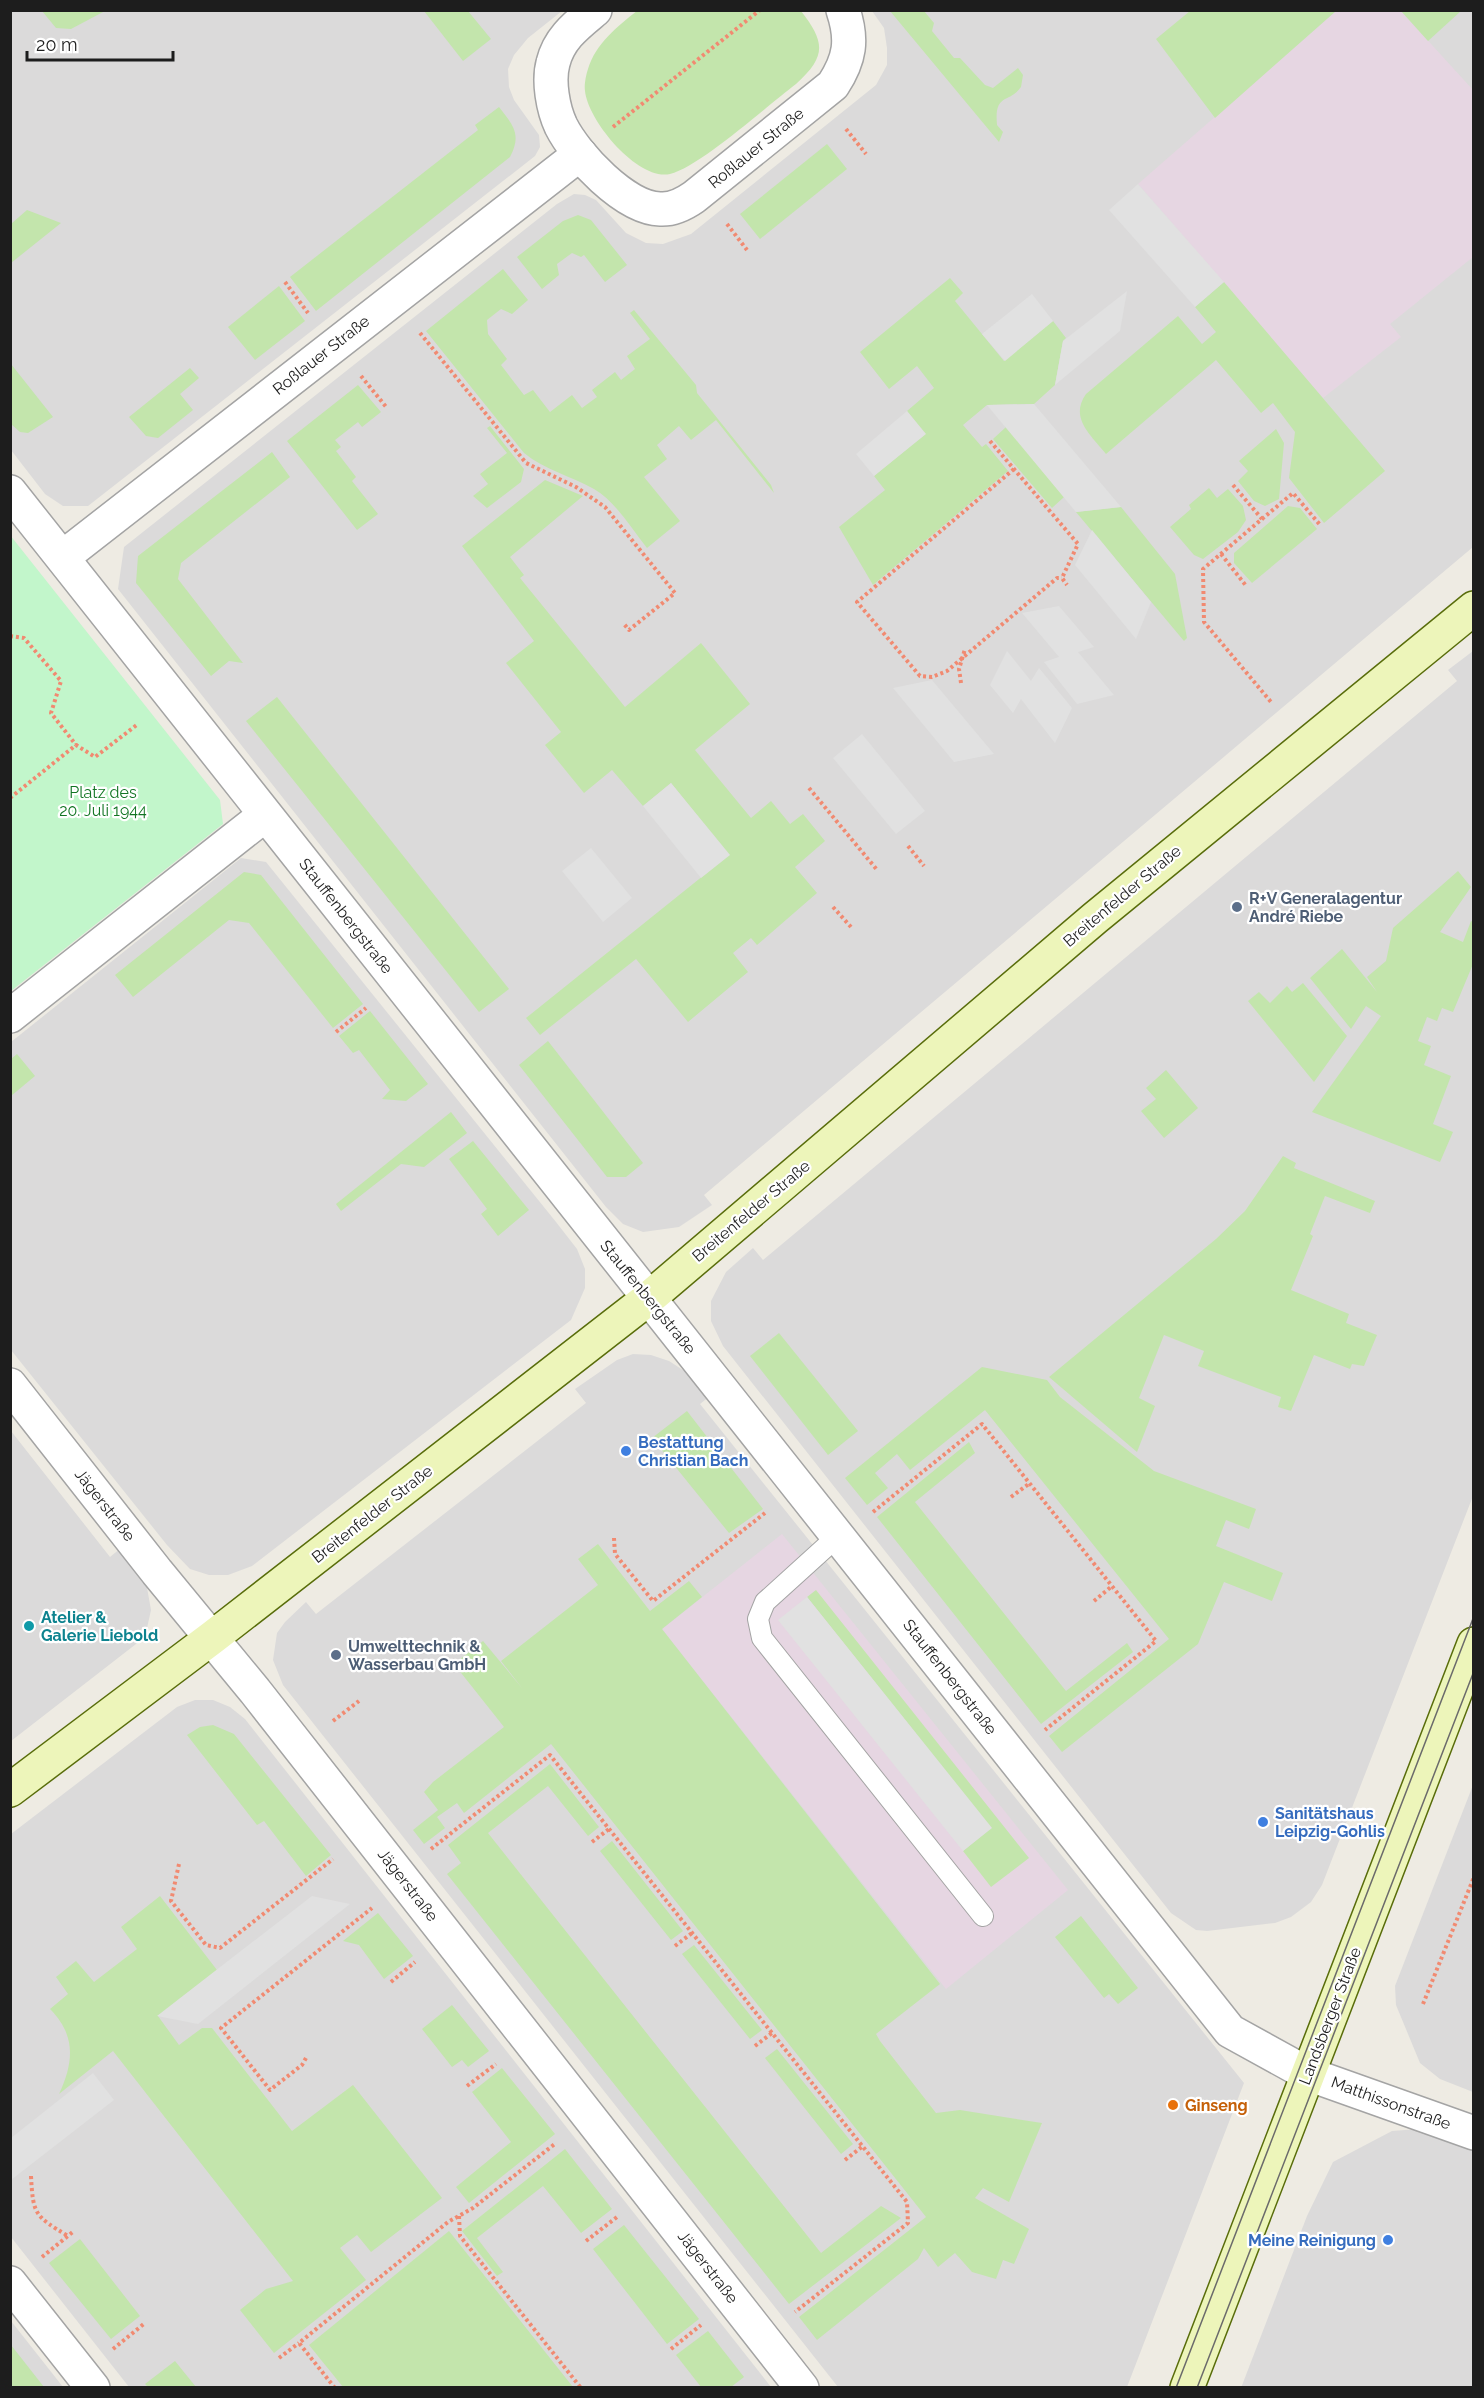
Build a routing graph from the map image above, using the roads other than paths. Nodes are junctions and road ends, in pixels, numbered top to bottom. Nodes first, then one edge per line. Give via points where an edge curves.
1 (595, 10) edge
2 (843, 10) edge
3 (580, 154) junction
4 (10, 492) edge
5 (63, 557) junction
6 (1473, 608) edge
7 (265, 815) junction
8 (10, 1016) edge
9 (649, 1298) junction
10 (10, 1385) edge
11 (839, 1535) junction
12 (213, 1637) junction
13 (1473, 1644) edge
14 (10, 1790) edge
15 (983, 1916) dead end
16 (1308, 2074) junction
17 (1473, 2133) edge
18 (10, 2283) edge
19 (93, 2388) edge
20 (802, 2388) edge
21 (1187, 2388) edge

1 - 3 street, Roßlauer Straße via 569,31 552,64 559,117
2 - 3 street, Roßlauer Straße via 851,46 847,62 833,85 682,205 660,209 636,203
3 - 5 street, Roßlauer Straße
4 - 5 street, Stauffenbergstraße
5 - 7 street, Stauffenbergstraße
6 - 9 main road, Breitenfelder Straße via 1095,918
7 - 8 street
7 - 9 street, Stauffenbergstraße
9 - 11 street, Stauffenbergstraße
9 - 12 main road, Breitenfelder Straße
10 - 12 street, Jägerstraße
11 - 15 lane via 765,1602 758,1619 762,1638
11 - 16 street, Stauffenbergstraße via 1230,2031
12 - 14 main road, Breitenfelder Straße
12 - 20 street, Jägerstraße
13 - 16 main road, Landsberger Straße
16 - 17 street, Matthissonstraße
16 - 21 main road, Landsberger Straße
18 - 19 street

